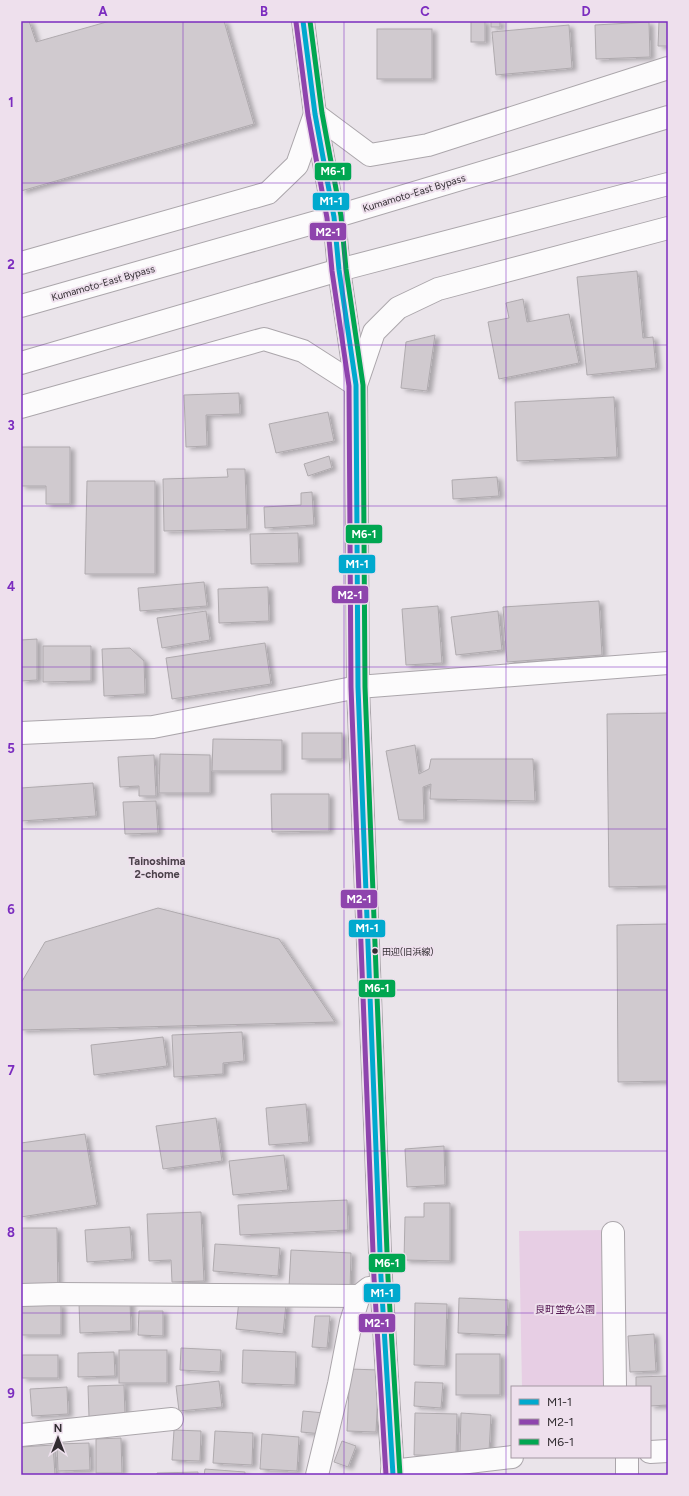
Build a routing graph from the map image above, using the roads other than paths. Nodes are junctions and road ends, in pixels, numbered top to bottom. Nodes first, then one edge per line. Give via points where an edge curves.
1 (303, 21) edge
2 (668, 68) edge
3 (315, 114) junction
4 (668, 117) edge
5 (668, 184) edge
6 (334, 217) junction
7 (668, 228) edge
8 (21, 263) edge
9 (339, 270) junction
10 (21, 306) edge
11 (21, 363) edge
12 (356, 385) junction
13 (21, 408) edge
14 (668, 663) edge
15 (358, 687) junction
16 (21, 732) edge
17 (613, 1232) dead end
18 (381, 1278) junction
19 (21, 1295) edge
20 (359, 1296) junction
21 (615, 1386) edge
22 (172, 1419) dead end
23 (21, 1435) edge
24 (668, 1451) edge
25 (651, 1452) edge
26 (511, 1457) edge
27 (627, 1458) edge
28 (393, 1473) edge
29 (317, 1475) edge
30 (628, 1475) edge

1 - 3 main road
2 - 3 main road via 428,145 370,155
3 - 6 main road
3 - 8 main road via 298,165 268,193
4 - 6 main road, Kumamoto-East Bypass
5 - 9 main road
6 - 9 main road
6 - 10 main road, Kumamoto-East Bypass
7 - 12 main road via 438,288 398,308 374,332
9 - 11 main road
9 - 12 main road
12 - 13 main road via 304,351 264,339
12 - 15 main road
14 - 15 main road
15 - 16 main road via 153,727
15 - 18 main road
17 - 21 main road
18 - 20 main road
18 - 28 main road
19 - 20 main road
20 - 29 main road
22 - 23 main road
24 - 25 main road
26 - 28 main road
27 - 30 main road

